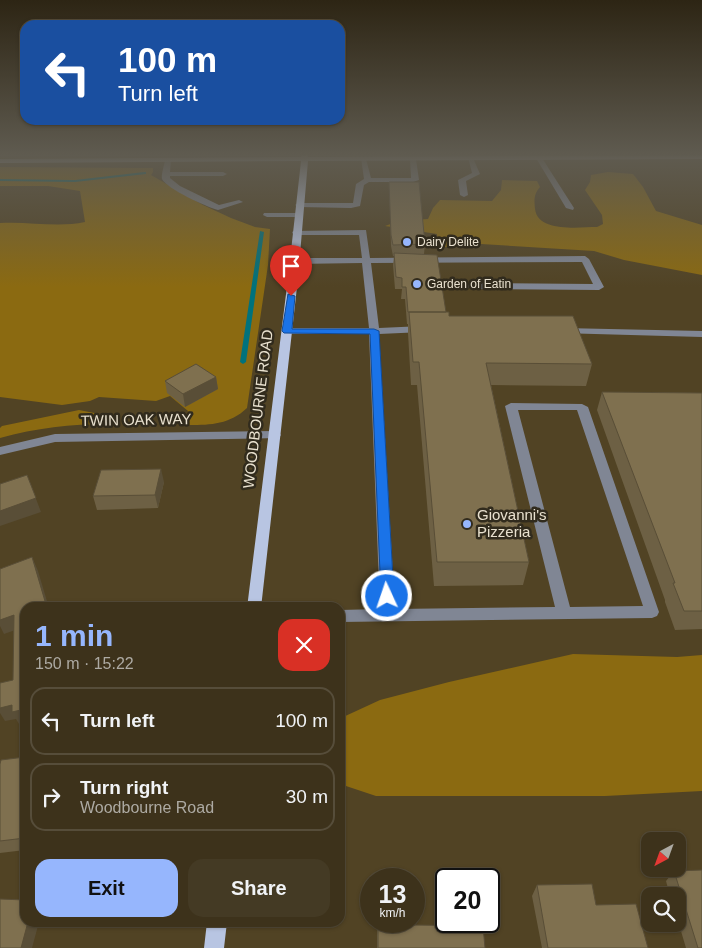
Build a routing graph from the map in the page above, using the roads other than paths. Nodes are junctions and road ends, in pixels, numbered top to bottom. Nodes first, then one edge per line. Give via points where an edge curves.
1 (201, 199) edge
2 (299, 199) edge
3 (358, 199) edge
4 (565, 199) edge
5 (239, 202) dead end
6 (570, 208) dead end
7 (298, 210) junction
8 (267, 216) dead end
9 (296, 233) junction
10 (366, 260) junction
11 (294, 262) junction
12 (471, 286) dead end
13 (434, 329) edge
14 (287, 331) junction
15 (374, 331) junction
16 (553, 331) edge
17 (702, 334) edge
18 (275, 435) junction
19 (0, 451) edge
20 (255, 602) edge
21 (564, 613) junction
22 (345, 616) edge
23 (388, 616) junction
24 (216, 927) edge
25 (214, 948) edge

1 - 5 street via 218,208
2 - 7 main road, WOODBOURNE ROAD
3 - 7 street via 357,204 351,206
4 - 6 street
7 - 8 street
7 - 9 main road, WOODBOURNE ROAD
9 - 10 street via 363,232
9 - 11 main road, WOODBOURNE ROAD
10 - 11 street
10 - 12 street via 585,259 599,287
10 - 15 street
11 - 14 main road, WOODBOURNE ROAD
13 - 15 street
14 - 15 street
14 - 18 main road, WOODBOURNE ROAD
15 - 23 street
16 - 17 street
18 - 19 street, TWIN OAK WAY via 55,438
18 - 20 main road, WOODBOURNE ROAD
21 - 21 street via 652,612 582,407 511,406
21 - 23 street
22 - 23 street
24 - 25 main road

